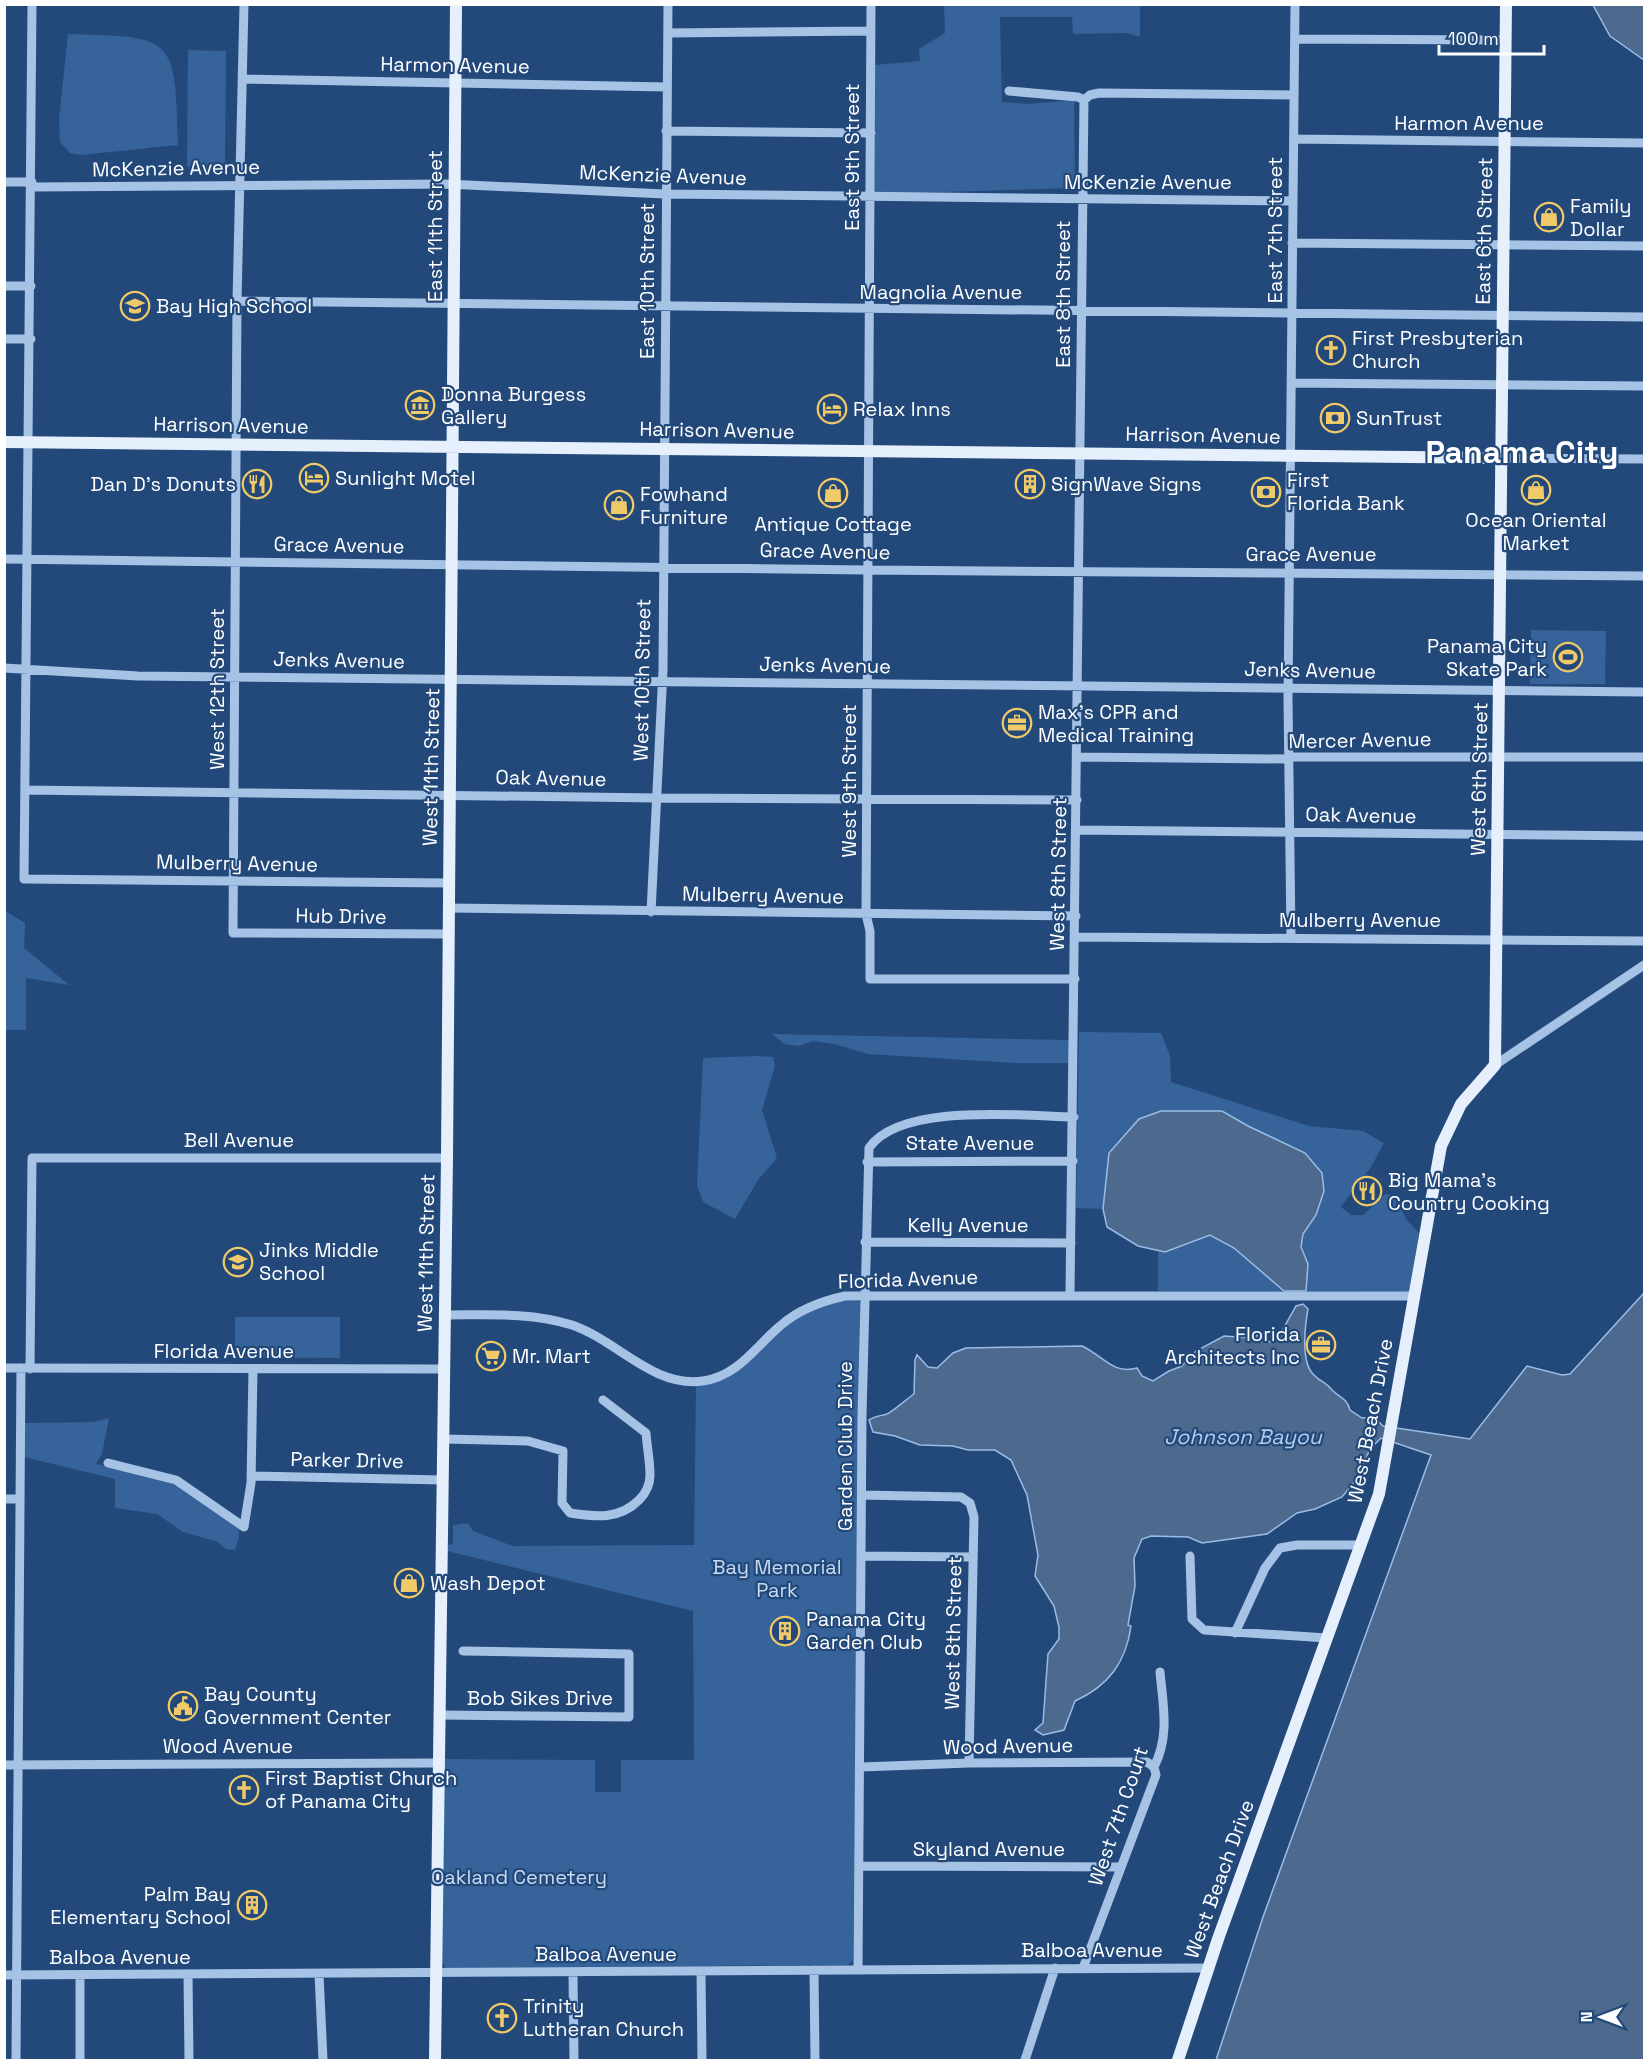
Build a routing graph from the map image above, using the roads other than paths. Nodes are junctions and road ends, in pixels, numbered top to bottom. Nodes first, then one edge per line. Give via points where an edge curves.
1 (32, 4) edge
2 (244, 4) edge
3 (456, 4) edge
4 (668, 4) edge
5 (870, 4) edge
6 (1295, 4) edge
7 (1506, 4) edge
8 (870, 31) junction
9 (668, 33) junction
10 (1294, 39) junction
11 (1506, 40) junction
12 (243, 80) junction
13 (455, 84) junction
14 (667, 87) junction
15 (1009, 91) dead end
16 (1294, 95) junction
17 (1084, 100) junction
18 (666, 131) junction
19 (870, 133) junction
20 (1294, 139) junction
21 (1505, 141) junction
22 (1644, 143) edge
23 (4, 182) edge
24 (239, 184) junction
25 (32, 185) junction
26 (455, 185) junction
27 (665, 194) junction
28 (870, 198) junction
29 (1082, 200) junction
30 (1293, 201) junction
31 (1292, 243) junction
32 (1504, 245) junction
33 (1644, 246) edge
34 (4, 286) edge
35 (32, 286) junction
36 (237, 301) junction
37 (454, 303) junction
38 (666, 307) junction
39 (869, 310) junction
40 (1082, 312) junction
41 (1292, 314) junction
42 (1503, 316) junction
43 (1644, 317) edge
44 (4, 339) edge
45 (31, 339) junction
46 (1291, 383) junction
47 (1503, 385) junction
48 (1644, 386) edge
49 (4, 442) edge
50 (29, 442) junction
51 (236, 445) junction
52 (453, 447) junction
53 (665, 449) junction
54 (868, 451) junction
55 (1080, 453) junction
56 (1290, 455) junction
57 (1502, 458) junction
58 (1644, 459) edge
59 (4, 559) edge
60 (28, 559) junction
61 (236, 562) junction
62 (452, 564) junction
63 (662, 567) junction
64 (868, 570) junction
65 (1078, 571) junction
66 (1289, 572) junction
67 (1500, 574) junction
68 (1644, 576) edge
69 (4, 668) edge
70 (27, 670) junction
71 (236, 677) junction
72 (451, 679) junction
73 (662, 681) junction
74 (867, 683) junction
75 (1078, 686) junction
76 (1289, 688) junction
77 (1499, 690) junction
78 (1644, 692) edge
79 (1498, 756) junction
80 (1289, 757) junction
81 (1644, 757) edge
82 (1077, 758) junction
83 (25, 790) junction
84 (235, 792) junction
85 (450, 795) junction
86 (657, 798) junction
87 (867, 800) junction
88 (1077, 800) junction
89 (1077, 830) junction
90 (1291, 832) junction
91 (1497, 835) junction
92 (1644, 836) edge
93 (233, 881) junction
94 (449, 883) junction
95 (449, 908) junction
96 (651, 912) junction
97 (866, 914) junction
98 (1076, 916) junction
99 (233, 933) joint
100 (449, 934) junction
101 (1076, 937) junction
102 (1292, 937) junction
103 (1496, 939) junction
104 (1644, 941) edge
105 (1644, 965) edge
106 (1075, 979) junction
107 (1495, 1065) junction
108 (1074, 1117) junction
109 (447, 1158) junction
110 (1073, 1161) junction
111 (867, 1162) junction
112 (865, 1242) junction
113 (1071, 1243) junction
114 (1070, 1294) junction
115 (865, 1295) junction
116 (1414, 1296) junction
117 (445, 1315) junction
118 (4, 1368) edge
119 (26, 1369) junction
120 (253, 1369) junction
121 (444, 1369) junction
122 (603, 1400) dead end
123 (443, 1439) junction
124 (108, 1463) dead end
125 (251, 1476) junction
126 (442, 1480) junction
127 (862, 1495) junction
128 (4, 1499) edge
129 (20, 1499) junction
130 (1361, 1545) junction
131 (862, 1556) junction
132 (1190, 1556) dead end
133 (971, 1557) junction
134 (1235, 1633) junction
135 (1327, 1638) junction
136 (463, 1651) dead end
137 (1160, 1672) dead end
138 (439, 1715) junction
139 (439, 1763) junction
140 (969, 1763) junction
141 (4, 1765) edge
142 (17, 1765) junction
143 (861, 1767) junction
144 (1154, 1767) junction
145 (859, 1866) junction
146 (1120, 1867) junction
147 (1055, 1968) junction
148 (1083, 1968) junction
149 (1208, 1968) junction
150 (858, 1969) junction
151 (814, 1970) junction
152 (701, 1971) junction
153 (573, 1972) junction
154 (436, 1973) junction
155 (188, 1974) junction
156 (319, 1974) junction
157 (10, 1975) edge
158 (80, 1975) junction
159 (16, 2061) edge
160 (80, 2061) edge
161 (189, 2061) edge
162 (323, 2061) edge
163 (435, 2061) edge
164 (574, 2061) edge
165 (702, 2061) edge
166 (815, 2061) edge
167 (1024, 2061) edge
168 (1178, 2061) edge

1 - 25 street
2 - 12 street, West 12th Street
3 - 13 main road, East 11th Street
4 - 9 street, East 10th Street
5 - 8 street, East 9th Street
6 - 10 street, East 7th Street
7 - 11 main road, East 6th Street
8 - 9 street
8 - 19 street, East 9th Street
9 - 14 street, East 10th Street
10 - 11 street
10 - 16 street, East 7th Street
11 - 21 main road, East 6th Street
12 - 13 street, Harmon Avenue
12 - 24 street, West 12th Street
13 - 14 street, Harmon Avenue
13 - 26 main road, East 11th Street
14 - 18 street, East 10th Street
15 - 17 street
16 - 17 street via 1099,93
16 - 20 street, East 7th Street
17 - 29 street, East 8th Street
18 - 19 street
18 - 27 street, East 10th Street
19 - 28 street, East 9th Street
20 - 21 street, Harmon Avenue
20 - 30 street, East 7th Street
21 - 22 street, Harmon Avenue
21 - 32 main road, East 6th Street
23 - 25 street, McKenzie Avenue
24 - 25 street, McKenzie Avenue via 229,188
24 - 26 street, McKenzie Avenue
24 - 36 street, West 12th Street
25 - 35 street
26 - 27 street, McKenzie Avenue
26 - 37 main road, East 11th Street
27 - 28 street, McKenzie Avenue
27 - 38 street, East 10th Street
28 - 29 street, McKenzie Avenue
28 - 39 street, East 9th Street
29 - 30 street, McKenzie Avenue
29 - 40 street, East 8th Street
30 - 31 street, East 7th Street
31 - 32 street
31 - 41 street, East 7th Street
32 - 33 street
32 - 42 main road, East 6th Street
34 - 35 street
35 - 45 street
36 - 37 street, Magnolia Avenue
36 - 51 street, West 12th Street
37 - 38 street, Magnolia Avenue
37 - 52 main road, East 11th Street
38 - 39 street, Magnolia Avenue
38 - 53 street, East 10th Street
39 - 40 street, Magnolia Avenue
39 - 54 street, East 9th Street
40 - 41 street, Magnolia Avenue
40 - 55 street, East 8th Street
41 - 42 street, Magnolia Avenue
41 - 46 street, East 7th Street
42 - 43 street, Magnolia Avenue
42 - 47 main road, East 6th Street
44 - 45 street
45 - 50 street
46 - 47 street
46 - 56 street, East 7th Street
47 - 48 street
47 - 57 main road, East 6th Street
49 - 50 main road, Harrison Avenue
50 - 51 main road, Harrison Avenue
50 - 60 street
51 - 52 main road, Harrison Avenue
51 - 61 street, West 12th Street
52 - 53 main road, Harrison Avenue
52 - 62 main road, West 11th Street
53 - 54 main road, Harrison Avenue
53 - 63 street, West 10th Street
54 - 55 main road, Harrison Avenue
54 - 64 street, West 9th Street
55 - 56 main road, Harrison Avenue
55 - 65 street, West 8th Street
56 - 57 main road, Harrison Avenue
56 - 66 street, East 7th Street
57 - 58 street, Harrison Avenue
57 - 67 main road, West 6th Street
59 - 60 street, Grace Avenue
60 - 61 street, Grace Avenue
60 - 70 street
61 - 62 street, Grace Avenue
61 - 71 street, West 12th Street
62 - 63 street, Grace Avenue
62 - 72 main road, West 11th Street
63 - 64 street, Grace Avenue
63 - 73 street, West 10th Street
64 - 65 street, Grace Avenue
64 - 74 street, West 9th Street
65 - 66 street, Grace Avenue
65 - 75 street, West 8th Street
66 - 67 street, Grace Avenue
66 - 76 street, East 7th Street
67 - 68 street, Grace Avenue
67 - 77 main road, West 6th Street
69 - 70 street, Jenks Avenue
70 - 71 street, Jenks Avenue
70 - 83 street
71 - 72 street, Jenks Avenue
71 - 84 street, West 12th Street
72 - 73 street, Jenks Avenue
72 - 85 main road, West 11th Street
73 - 74 street, Jenks Avenue
73 - 86 street, West 10th Street
74 - 75 street, Jenks Avenue
74 - 87 street, West 9th Street
75 - 76 street, Jenks Avenue
75 - 82 street, West 8th Street
76 - 77 street, Jenks Avenue
76 - 80 street, East 7th Street
77 - 78 street, Jenks Avenue
77 - 79 main road, West 6th Street
79 - 80 street, Mercer Avenue
79 - 81 street, Mercer Avenue
79 - 91 main road, West 6th Street
80 - 82 street, Mercer Avenue
80 - 90 street, East 7th Street
82 - 88 street, West 8th Street
83 - 84 street, Oak Avenue
83 - 93 street, Mulberry Avenue via 24,879
84 - 85 street, Oak Avenue
84 - 93 street, West 12th Street
85 - 86 street, Oak Avenue
85 - 94 main road, West 11th Street
86 - 87 street, Oak Avenue
86 - 96 street, West 10th Street
87 - 88 street, Oak Avenue
87 - 97 street, West 9th Street
88 - 89 street, West 8th Street
89 - 90 street, Oak Avenue
89 - 98 street, West 8th Street
90 - 91 street, Oak Avenue
90 - 102 street, East 7th Street
91 - 92 street, Oak Avenue
91 - 103 main road, West 6th Street
93 - 94 street, Mulberry Avenue
93 - 99 street, West 12th Street
94 - 95 main road, West 11th Street
95 - 96 street, Mulberry Avenue
95 - 100 main road, West 11th Street
96 - 97 street, Mulberry Avenue
97 - 98 street, Mulberry Avenue
97 - 106 street, West 9th Street via 870,980
98 - 101 street, West 8th Street
99 - 100 street, Hub Drive
100 - 109 main road, West 11th Street
101 - 102 street, Mulberry Avenue
101 - 106 street, West 8th Street
102 - 103 street, Mulberry Avenue
103 - 104 street, Mulberry Avenue
103 - 107 main road, West 6th Street
105 - 107 street, West Beach Drive
106 - 108 street, West 8th Street
107 - 116 main road, West Beach Drive via 1466,1097 1443,1141
108 - 110 street, West 8th Street
108 - 111 street, Garden Club Drive via 948,1115 919,1120 874,1140
109 - 117 main road, West 11th Street
109 - 119 street, Bell Avenue via 32,1158
110 - 111 street, State Avenue
110 - 113 street, West 8th Street
111 - 112 street, Garden Club Drive
112 - 113 street, Kelly Avenue
112 - 115 street, Garden Club Drive
113 - 114 street, West 8th Street
114 - 115 street, Florida Avenue
114 - 116 street, Florida Avenue
115 - 117 street, Florida Avenue via 830,1299 807,1308 734,1369 699,1381 663,1377 606,1340 557,1321
115 - 127 street, Garden Club Drive
116 - 130 main road, West Beach Drive via 1380,1491
117 - 121 main road, West 11th Street
118 - 119 street, Florida Avenue
119 - 120 street, Florida Avenue
119 - 129 street
120 - 121 street, Florida Avenue
120 - 125 street
121 - 123 main road, West 11th Street
122 - 123 street via 646,1433 650,1477 646,1492 630,1509 616,1516 570,1513 562,1503 563,1451 528,1441
123 - 126 main road, West 11th Street
124 - 125 street via 176,1480 244,1527
125 - 126 street, Parker Drive
126 - 138 main road, West 11th Street
127 - 131 street, Garden Club Drive
127 - 133 street, West 8th Street via 961,1497 970,1503 974,1516
128 - 129 street
129 - 142 street
130 - 134 street via 1280,1548 1265,1568
130 - 135 main road, West Beach Drive
131 - 133 street
131 - 143 street, Garden Club Drive
132 - 134 street via 1192,1619 1204,1630
133 - 140 street, West 8th Street
134 - 135 street
135 - 149 main road, West Beach Drive
136 - 138 street, Bob Sikes Drive via 629,1654 628,1717
137 - 144 street, West 7th Court via 1165,1730 1162,1751
138 - 139 main road, West 11th Street
139 - 142 street, Wood Avenue
139 - 154 main road, West 11th Street
140 - 143 street, Wood Avenue
140 - 144 street, Wood Avenue via 1148,1762
141 - 142 street, Wood Avenue
142 - 157 street
143 - 145 street, Garden Club Drive
144 - 146 street, West 7th Court via 1156,1775
145 - 146 street, Skyland Avenue
145 - 150 street, Garden Club Drive
146 - 148 street, West 7th Court
147 - 148 street, Balboa Avenue
147 - 150 street, Balboa Avenue
147 - 167 street
148 - 149 street, Balboa Avenue
149 - 168 main road, West Beach Drive
150 - 151 street, Balboa Avenue
151 - 152 street, Balboa Avenue
151 - 166 street
152 - 153 street, Balboa Avenue
152 - 165 street
153 - 154 street, Balboa Avenue
153 - 164 street
154 - 156 street, Balboa Avenue
154 - 163 main road, West 11th Street
155 - 156 street, Balboa Avenue
155 - 158 street, Balboa Avenue
155 - 161 street
156 - 162 street
157 - 158 street, Balboa Avenue
157 - 159 street
158 - 160 street

